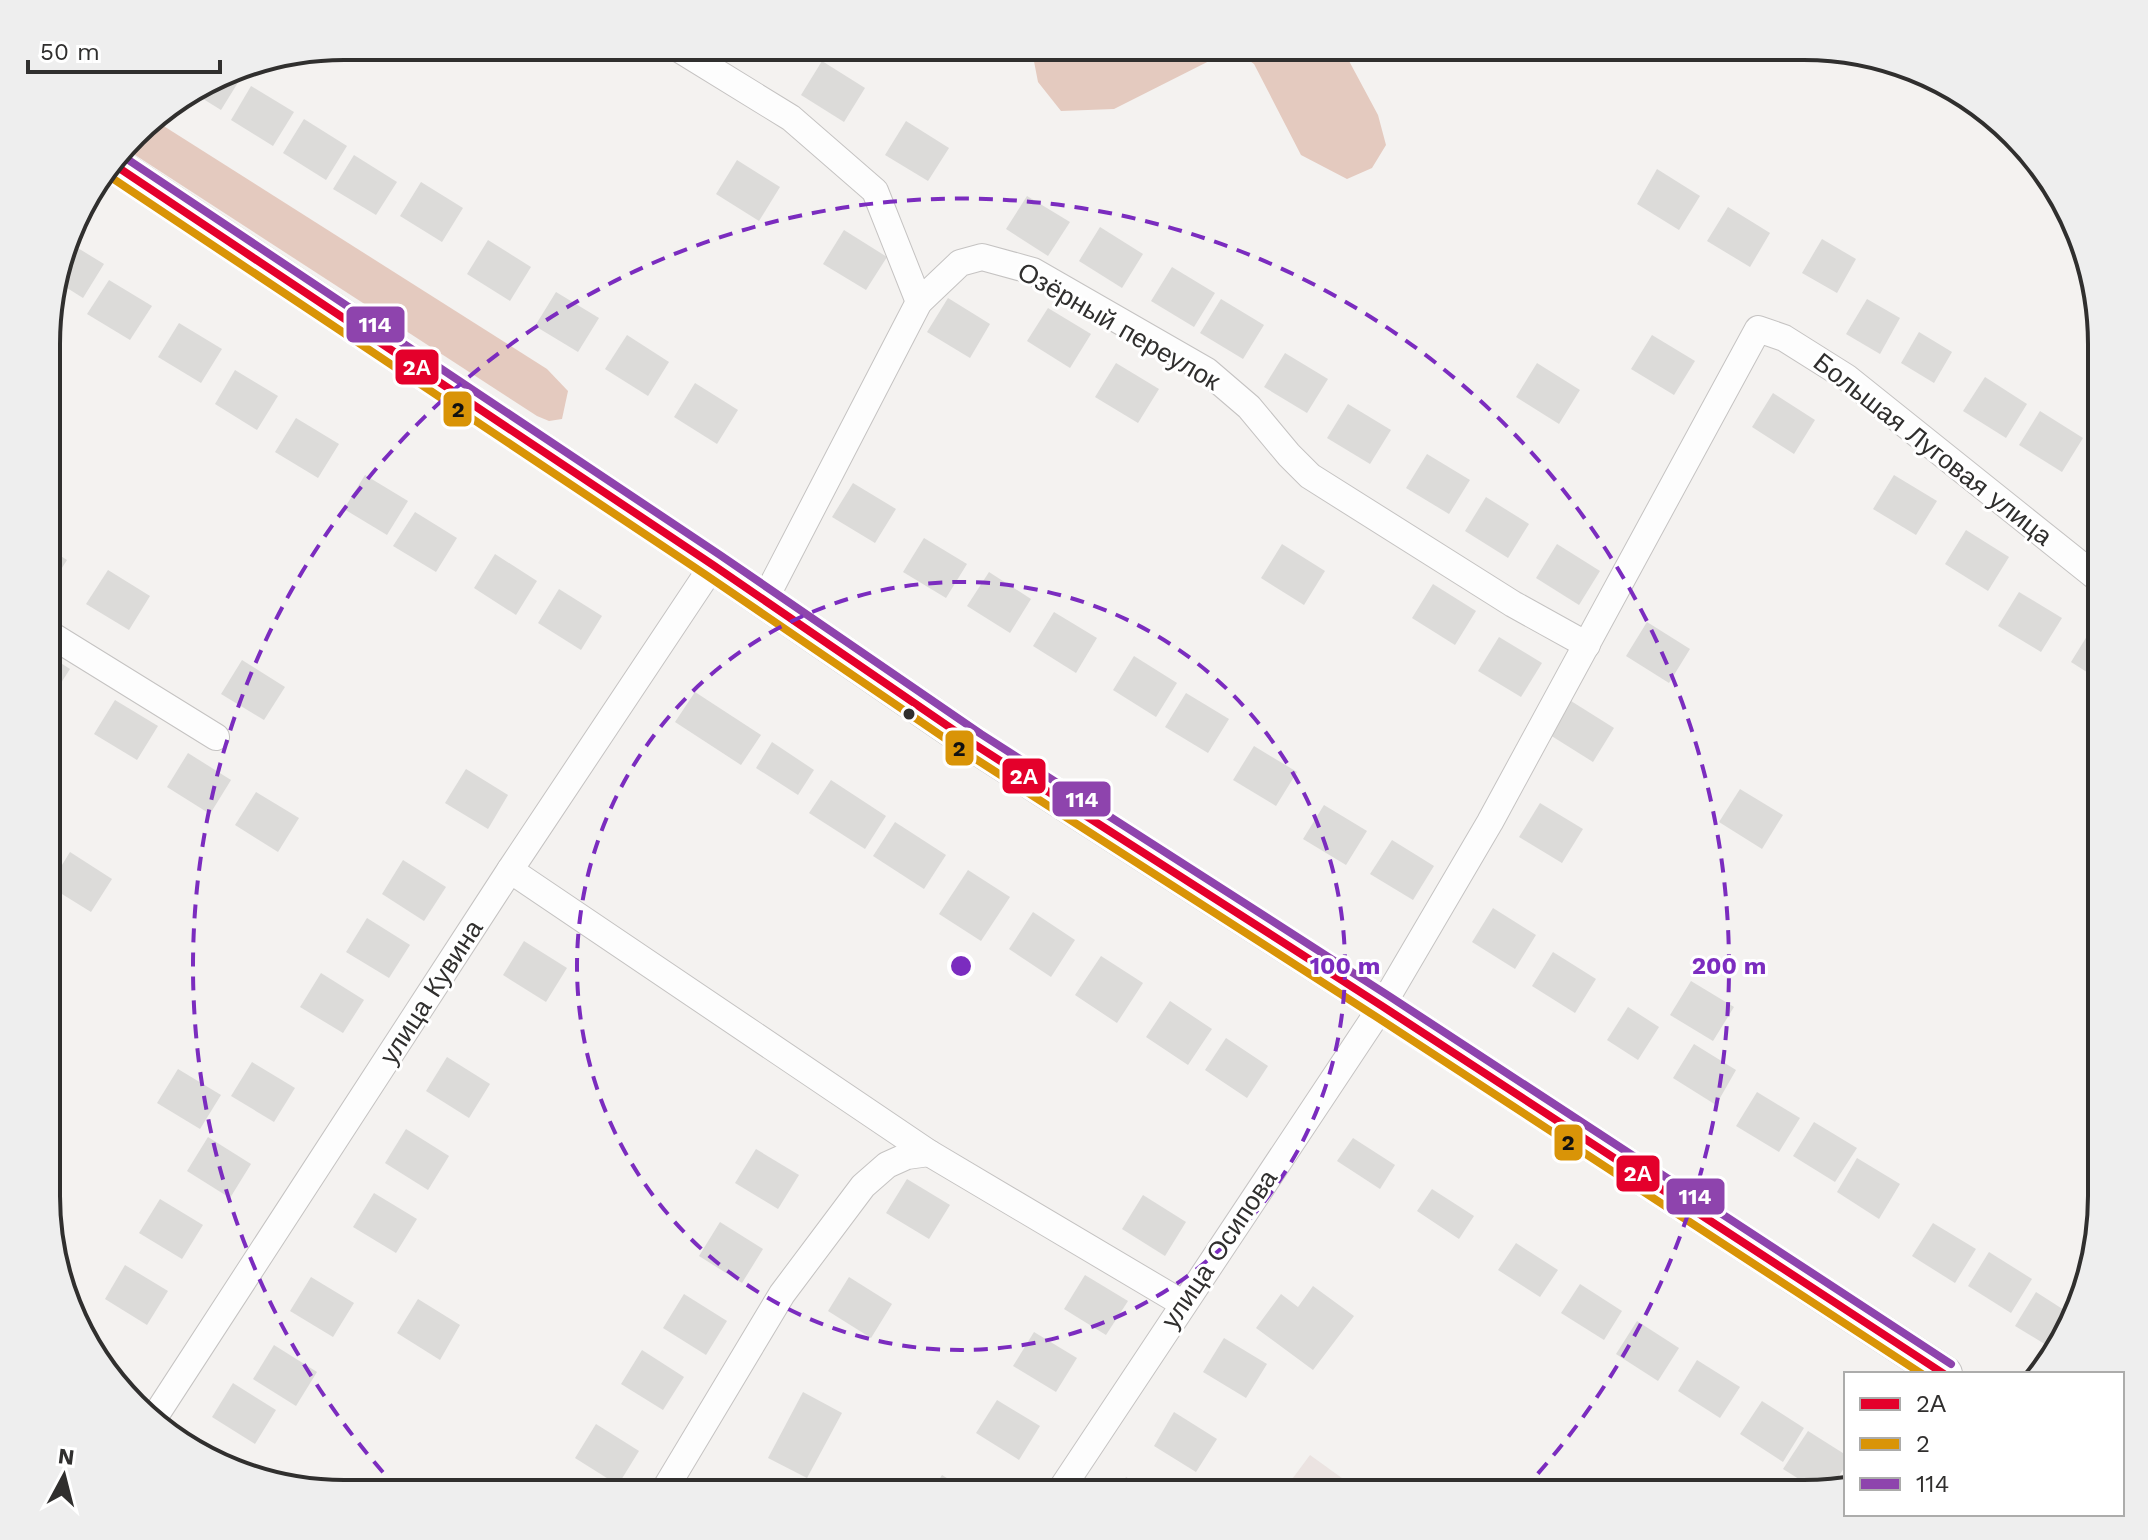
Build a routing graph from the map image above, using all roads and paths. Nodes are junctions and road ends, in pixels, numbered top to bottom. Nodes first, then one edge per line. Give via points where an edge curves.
1 (697, 60) edge
2 (121, 169) edge
3 (919, 302) junction
4 (1758, 329) joint
5 (713, 565) junction
6 (2087, 570) edge
7 (764, 601) junction
8 (60, 641) edge
9 (1587, 645) junction
10 (216, 737) dead end
11 (510, 870) junction
12 (1382, 1006) junction
13 (929, 1153) junction
14 (1182, 1303) junction
15 (1941, 1372) edge
16 (158, 1411) edge
17 (670, 1480) edge
18 (1067, 1480) edge

1 - 3 street via 791,118 875,191
2 - 5 main road
3 - 7 street, Озёрный переулок
3 - 9 street, Озёрный переулок via 960,263 982,257 1033,271 1207,371 1249,407 1310,476
4 - 6 street, Большая Луговая улица via 1784,338 1846,377
4 - 9 street, улица Осипова
5 - 7 main road
5 - 11 street, улица Кувина
7 - 12 main road via 974,744
8 - 10 street
9 - 12 street, улица Осипова
11 - 13 street
11 - 16 street, улица Кувина
12 - 14 street, улица Осипова
12 - 15 main road
13 - 14 street
13 - 17 street via 887,1165 863,1186 782,1294
14 - 18 street, улица Осипова

